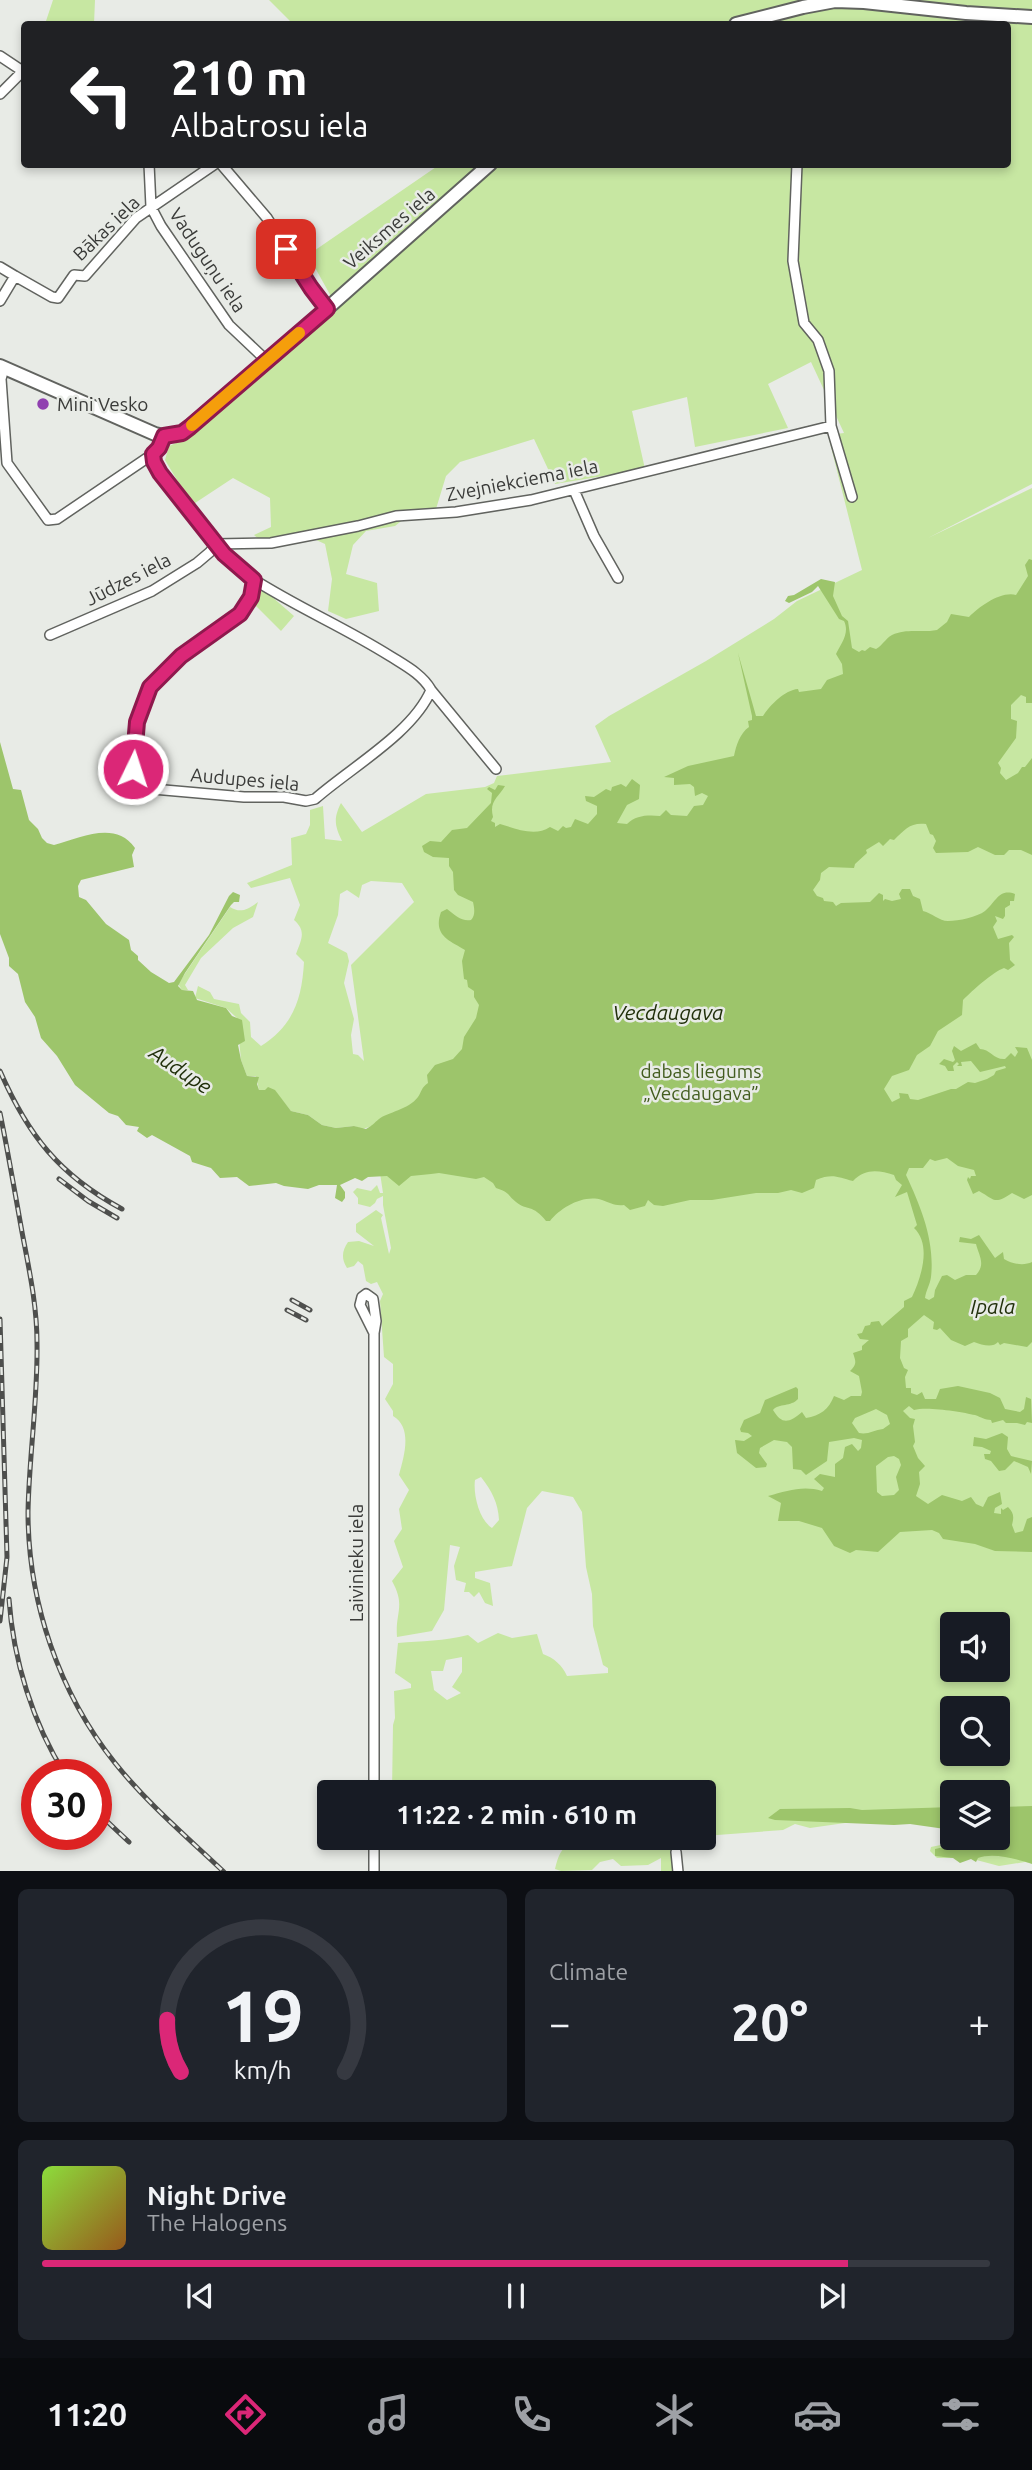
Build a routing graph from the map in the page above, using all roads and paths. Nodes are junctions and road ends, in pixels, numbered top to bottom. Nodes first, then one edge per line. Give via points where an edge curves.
1 (835, 1) edge
2 (1032, 18) edge
3 (779, 19) edge
4 (0, 56) edge
5 (21, 69) edge
6 (21, 74) edge
7 (0, 94) edge
8 (149, 168) edge
9 (209, 168) edge
10 (224, 168) edge
11 (484, 168) edge
12 (797, 168) edge
13 (151, 207) junction
14 (0, 267) edge
15 (15, 276) junction
16 (0, 301) edge
17 (327, 309) junction
18 (267, 361) junction
19 (2, 367) edge
20 (831, 426) junction
21 (164, 436) junction
22 (153, 454) junction
23 (574, 490) junction
24 (852, 497) dead end
25 (216, 544) junction
26 (618, 578) dead end
27 (254, 580) junction
28 (50, 635) dead end
29 (431, 690) junction
30 (496, 769) dead end
31 (374, 1333) dead end
32 (374, 1780) edge
33 (374, 1850) edge
34 (676, 1852) dead end
35 (374, 1871) edge
36 (678, 1871) edge

1 - 2 main road
1 - 3 main road
4 - 5 street
6 - 7 street
8 - 13 street, Vaduguņu iela
9 - 13 street, Bākas iela
10 - 17 street via 267,218
11 - 17 main road, Veiksmes iela
12 - 20 street via 793,261 804,323 818,340 829,371
13 - 15 street, Bākas iela via 125,228 85,276 74,275 58,298
13 - 18 street, Vaduguņu iela via 229,325
14 - 15 street
15 - 16 street
17 - 18 main road, Veiksmes iela
18 - 21 main road, Veiksmes iela via 182,433
19 - 21 main road
19 - 22 street via 7,463 48,520 58,519
20 - 23 street, Zvejniekciema iela
20 - 24 street
21 - 22 street
22 - 25 street via 160,473
23 - 25 street, Zvejniekciema iela via 479,508 396,516 271,543
23 - 26 street
25 - 27 street
25 - 28 street, Jūdzes iela via 197,563 152,591
27 - 29 street via 378,649 418,674
27 - 29 street, Audupes iela via 251,597 240,614 181,656 150,687 137,722 134,749 133,769 144,785 306,802 406,725
29 - 30 street
31 - 32 street, Laivinieku iela
33 - 35 street
34 - 36 street

